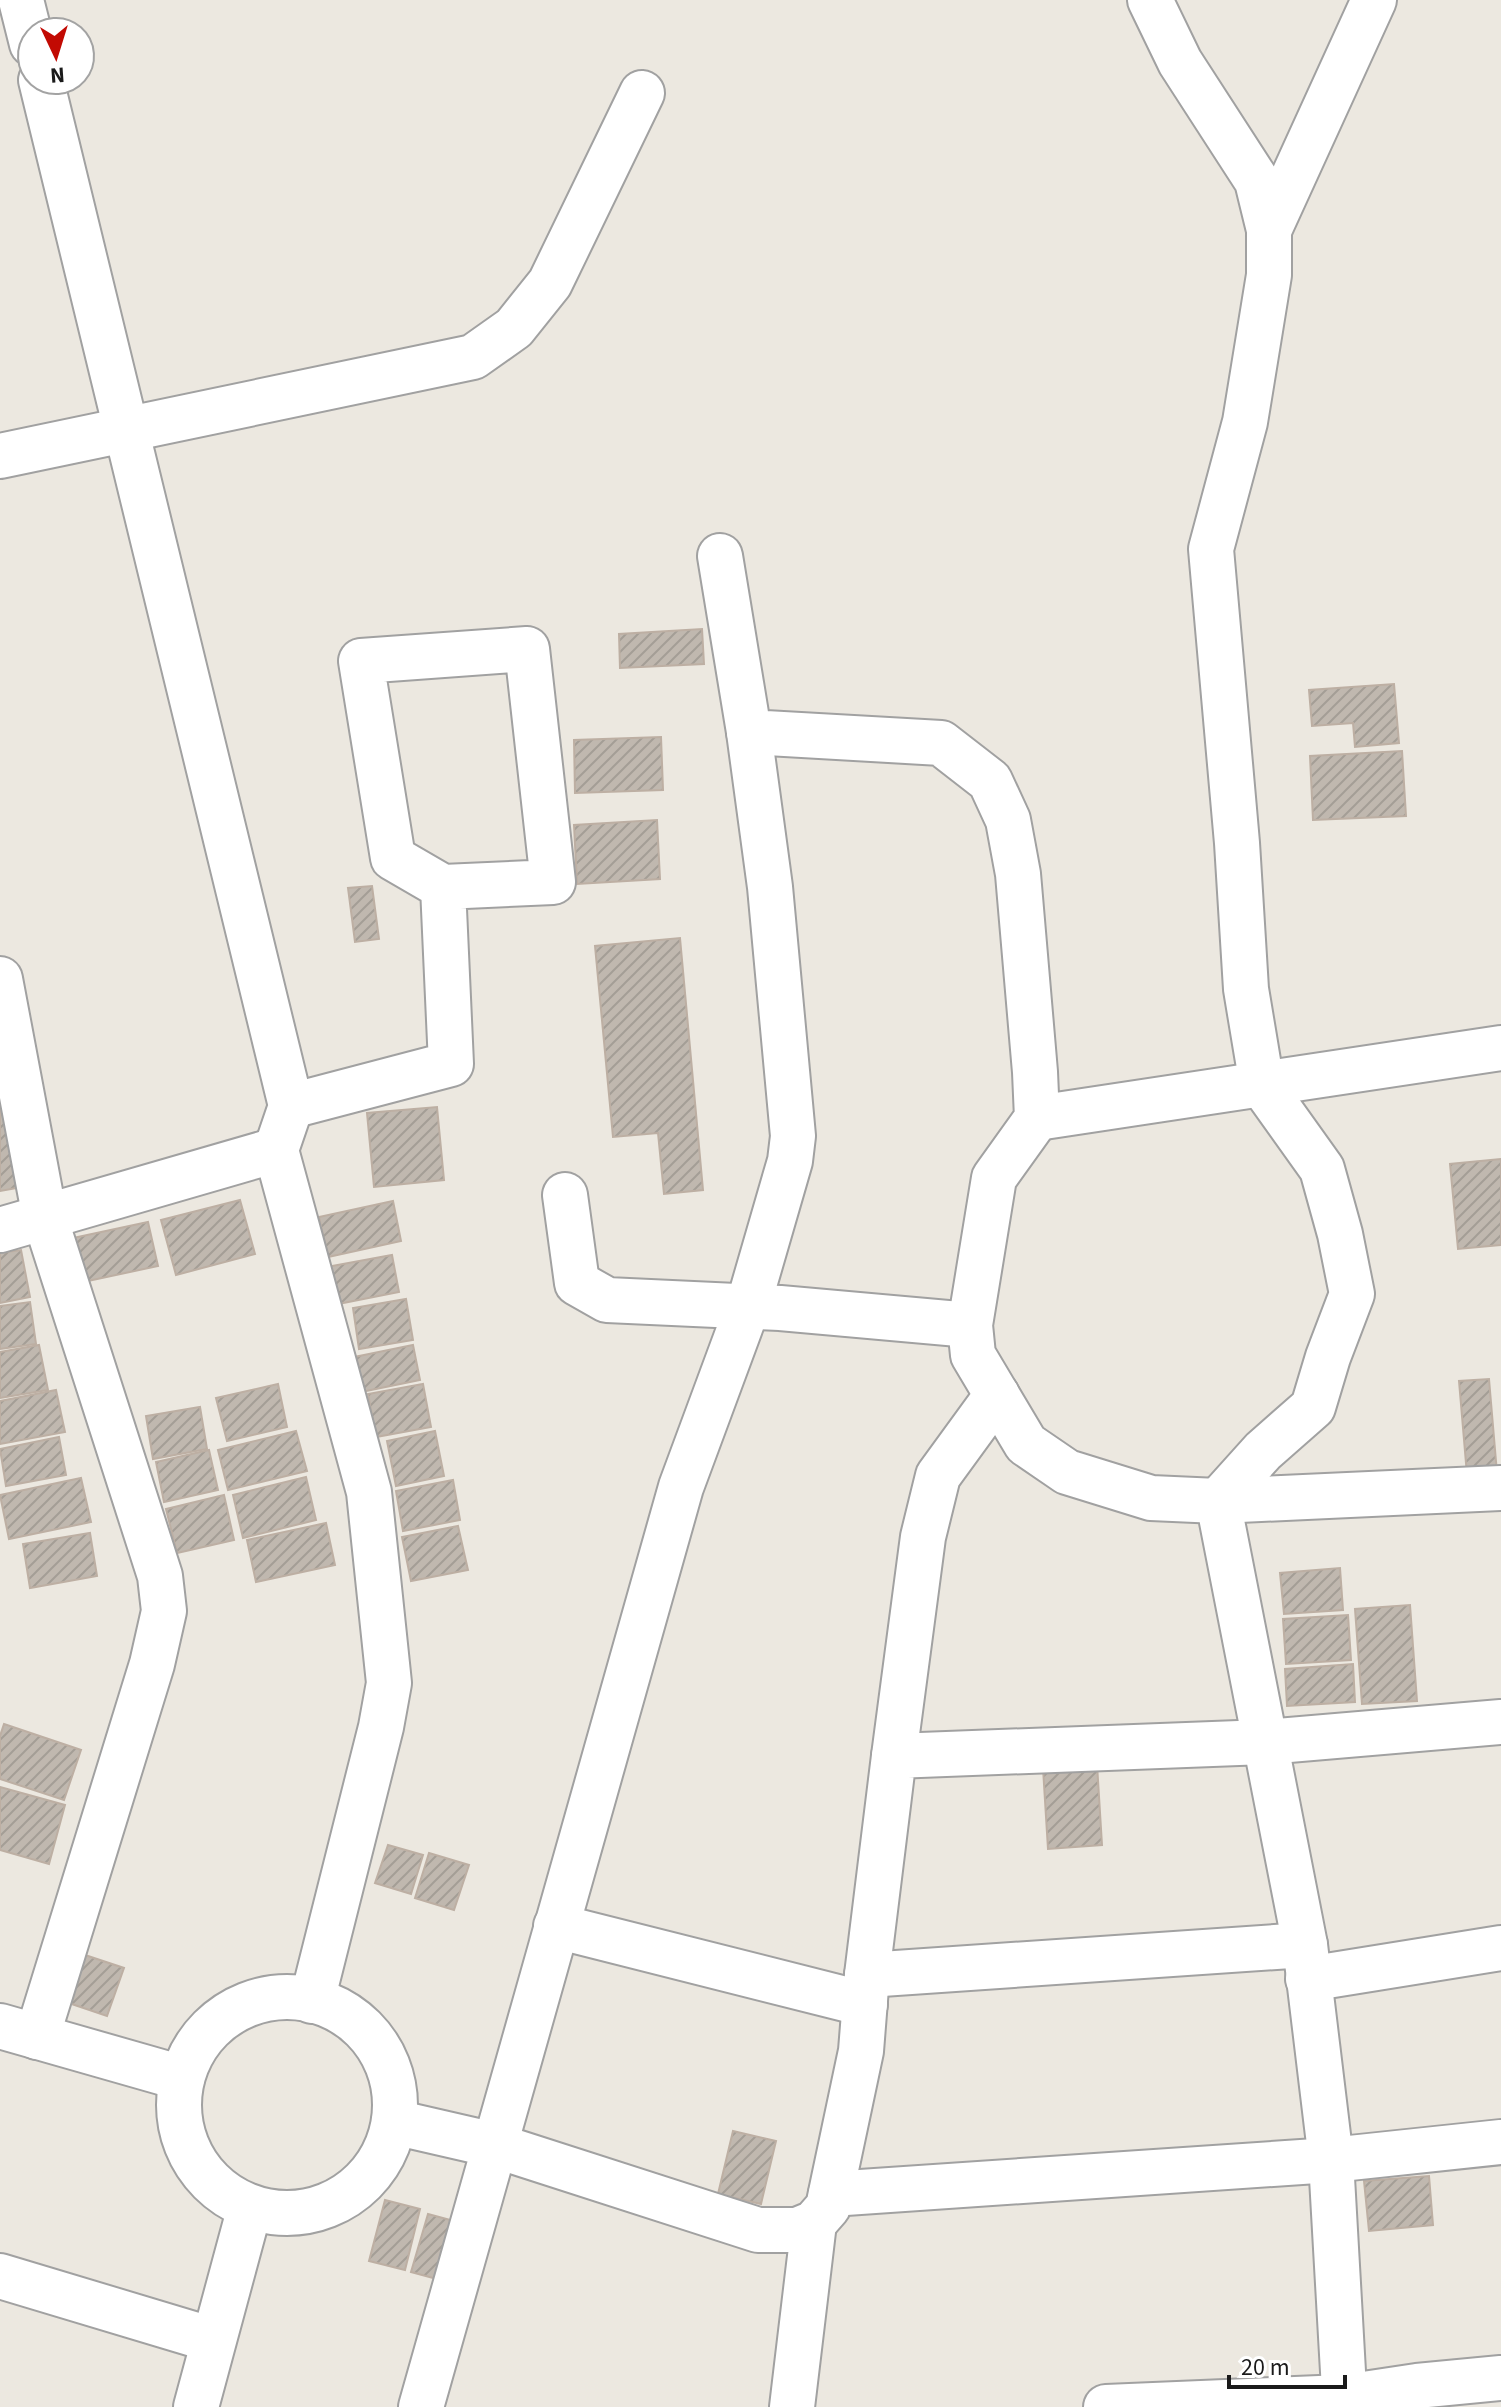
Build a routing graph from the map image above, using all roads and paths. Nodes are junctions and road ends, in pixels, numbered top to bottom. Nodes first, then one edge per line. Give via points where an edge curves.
1 (1150, 0) edge
2 (1374, 0) edge
3 (642, 93) dead end
4 (45, 96) edge
5 (1269, 230) junction
6 (125, 431) junction
7 (0, 456) edge
8 (720, 556) dead end
9 (749, 732) junction
10 (443, 887) junction
11 (0, 979) edge
12 (1501, 1048) edge
13 (1262, 1085) junction
14 (291, 1106) junction
15 (1037, 1118) junction
16 (276, 1150) junction
17 (565, 1195) dead end
18 (45, 1218) junction
19 (0, 1230) edge
20 (748, 1306) junction
21 (970, 1325) junction
22 (997, 1395) junction
23 (1501, 1488) edge
24 (1218, 1501) junction
25 (1501, 1722) edge
26 (1265, 1742) junction
27 (894, 1756) junction
28 (556, 1926) junction
29 (1501, 1948) edge
30 (1306, 1962) junction
31 (866, 1990) junction
32 (312, 2001) junction
33 (19, 2031) edge
34 (182, 2078) junction
35 (394, 2122) junction
36 (1501, 2142) edge
37 (494, 2145) junction
38 (1331, 2160) junction
39 (250, 2207) junction
40 (822, 2208) junction
41 (0, 2276) edge
42 (213, 2340) junction
43 (1501, 2378) edge
44 (1345, 2402) edge
45 (196, 2407) edge
46 (421, 2407) edge
47 (792, 2407) edge
48 (1106, 2407) edge

1 - 5 street via 1180,62 1257,181
2 - 5 street
3 - 6 street via 550,283 514,328 473,357
4 - 6 street
5 - 13 street via 1269,275 1245,422 1211,549 1246,989
6 - 7 street
6 - 14 street
8 - 9 street
9 - 15 street via 941,743 990,781 1008,820 1018,874
9 - 20 street via 770,887 793,1136
10 - 10 street via 553,882 527,649 361,661 393,858
10 - 14 street via 451,1064
11 - 18 street
12 - 13 street
13 - 15 street
13 - 24 street via 1322,1169 1352,1294 1313,1407
14 - 16 street
15 - 21 street via 994,1178
16 - 18 street
16 - 32 street via 369,1492 389,1683
17 - 20 street via 577,1283 607,1300
18 - 19 street
18 - 33 street via 160,1576 164,1611 152,1664
20 - 21 street
20 - 28 street via 681,1487
21 - 22 street via 973,1355
22 - 24 street via 1026,1444 1067,1472 1151,1498
22 - 27 street via 938,1476 923,1537
23 - 24 street
24 - 26 street
25 - 26 street
26 - 27 street
26 - 30 street
27 - 31 street
28 - 31 street
28 - 37 street
29 - 30 street
30 - 31 street
30 - 38 street
31 - 40 street via 854,2089
32 - 34 street via 264,1999 235,2009 192,2051
32 - 35 street via 351,2017 373,2039 388,2065
33 - 34 street
34 - 39 street via 178,2112 185,2143 200,2170 222,2192
35 - 37 street
35 - 39 street via 384,2154 366,2179 341,2198 312,2210 281,2213
36 - 38 street
37 - 40 street via 758,2230 797,2230
37 - 46 street
38 - 40 street
38 - 44 street
39 - 42 street
40 - 47 street
41 - 42 street
42 - 45 street
43 - 44 street via 1417,2386
44 - 48 street

